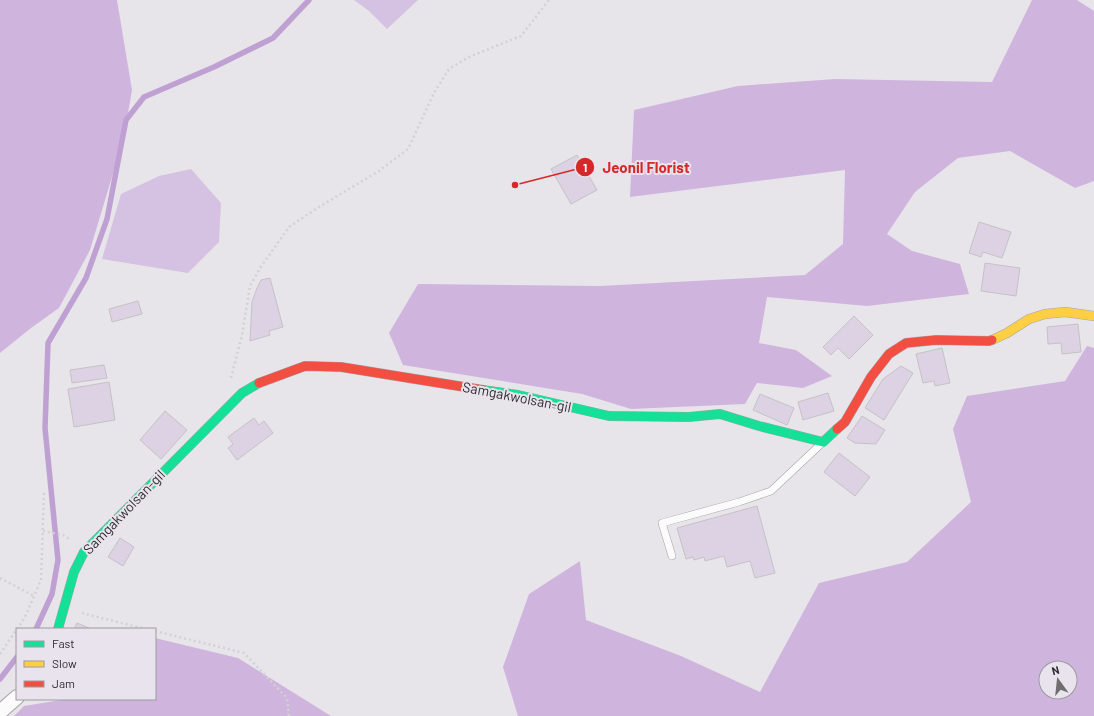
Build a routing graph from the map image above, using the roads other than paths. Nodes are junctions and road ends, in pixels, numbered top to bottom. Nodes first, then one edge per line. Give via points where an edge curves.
1 (1094, 316) edge
2 (823, 442) junction
3 (672, 556) dead end
4 (58, 628) edge
5 (16, 698) edge
6 (0, 712) edge

1 - 2 street via 1065,312 1045,314 1028,319 989,341 906,342 889,354 871,377 845,422
2 - 3 lane via 771,491 662,523
2 - 4 street, Samgakwolsan-gil via 720,414 689,417 609,416 518,395 341,367 305,366 263,381 242,393 84,552 74,572
5 - 6 street

